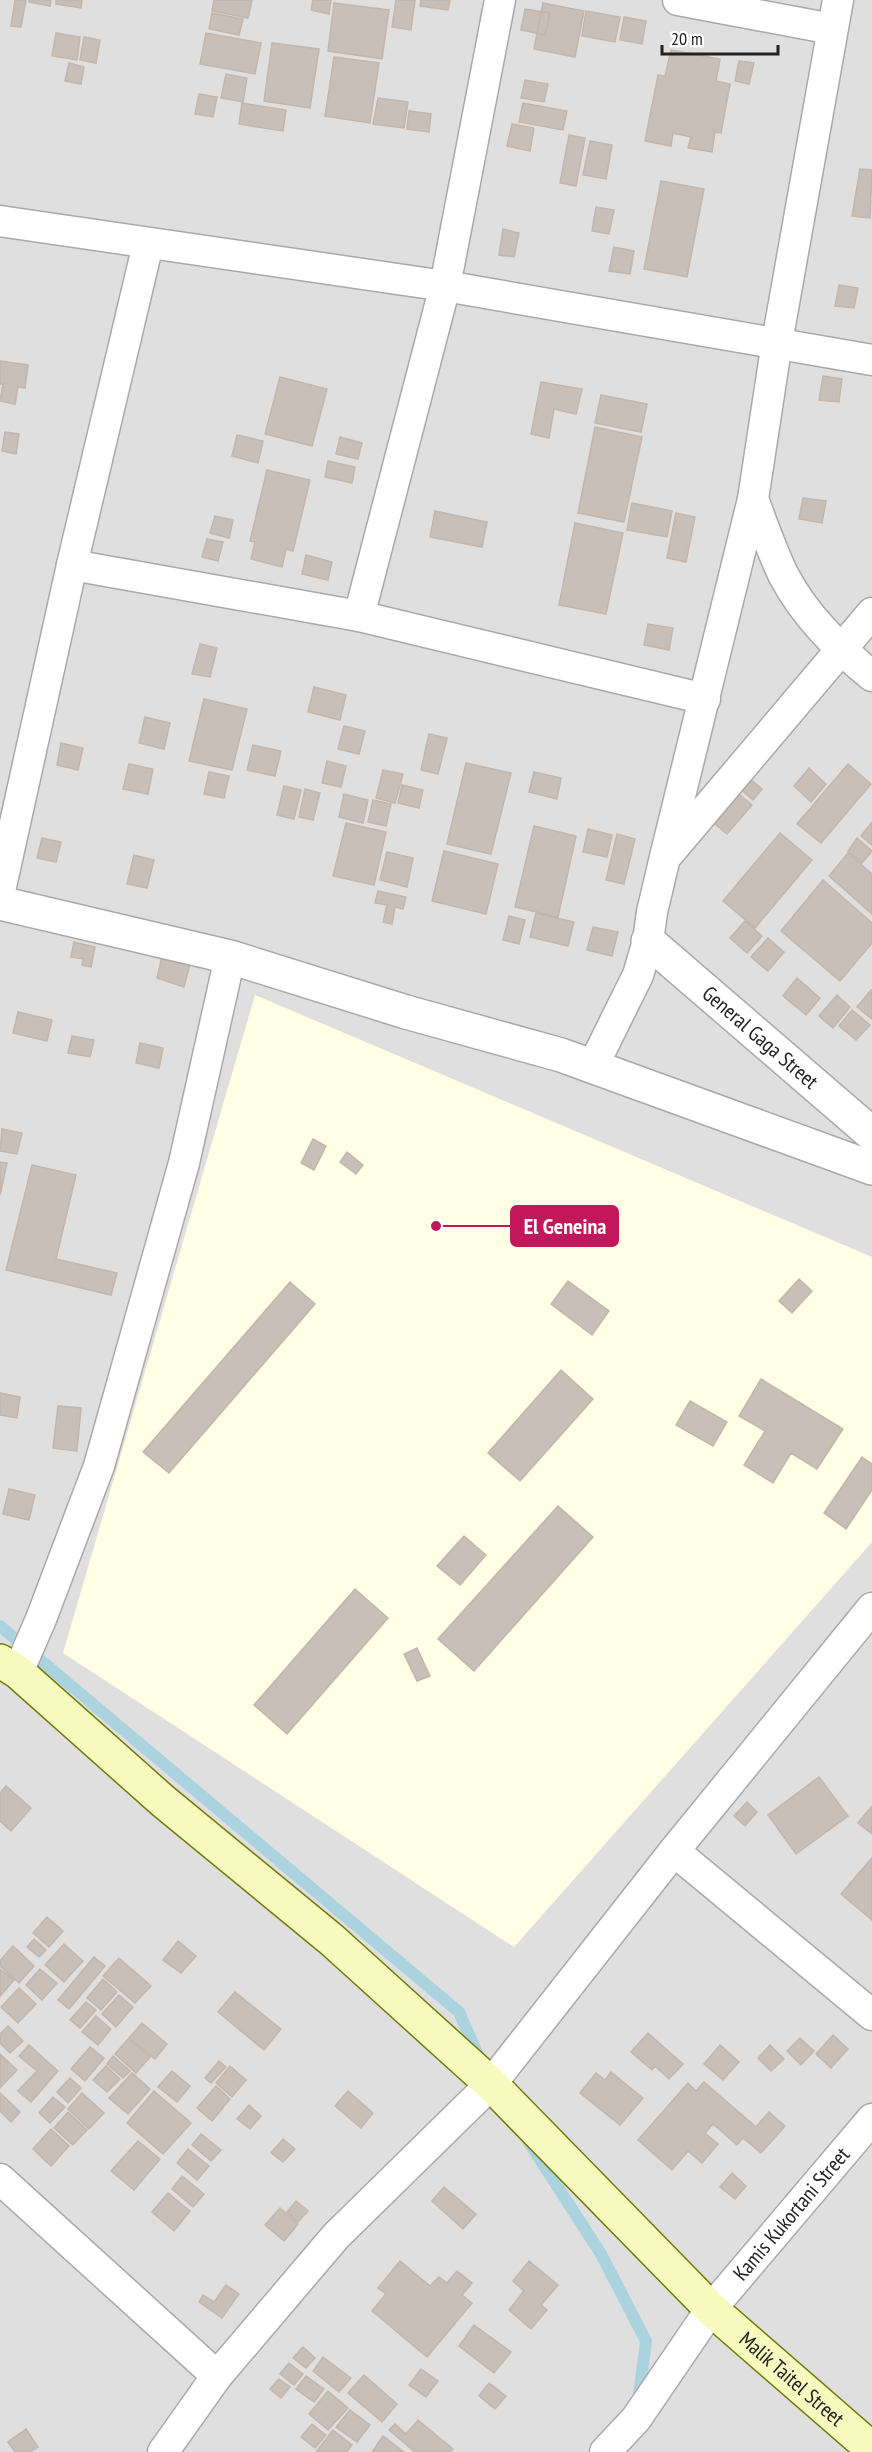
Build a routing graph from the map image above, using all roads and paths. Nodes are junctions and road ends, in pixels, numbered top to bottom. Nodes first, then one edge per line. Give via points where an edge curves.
1 (500, 0) edge
2 (678, 0) edge
3 (838, 0) edge
4 (832, 29) junction
5 (0, 221) edge
6 (148, 244) junction
7 (445, 286) junction
8 (777, 342) junction
9 (872, 360) edge
10 (753, 499) junction
11 (72, 565) junction
12 (872, 612) edge
13 (359, 616) junction
14 (841, 650) junction
15 (872, 676) edge
16 (705, 699) junction
17 (665, 858) junction
18 (0, 891) edge
19 (0, 903) edge
20 (648, 941) junction
21 (230, 957) junction
22 (593, 1066) junction
23 (872, 1134) edge
24 (872, 1168) edge
25 (872, 1608) edge
26 (9, 1666) edge
27 (674, 1851) junction
28 (872, 2015) edge
29 (491, 2084) junction
30 (872, 2119) edge
31 (0, 2178) edge
32 (711, 2309) junction
33 (217, 2376) junction
34 (872, 2449) edge
35 (163, 2452) edge
36 (605, 2452) edge

1 - 7 street
2 - 4 street
3 - 4 street
4 - 8 street
5 - 6 street
6 - 7 street
6 - 11 street
7 - 8 street
7 - 13 street
8 - 9 street
8 - 10 street
10 - 14 street via 785,577 810,615
10 - 16 street
11 - 13 street
11 - 18 street
12 - 14 street
13 - 16 street
14 - 15 street
14 - 17 street
16 - 17 street
17 - 20 street
19 - 21 street
20 - 22 street via 638,975
20 - 23 street, General Gaga Street
21 - 22 street
21 - 26 street via 184,1163 99,1466 41,1619
22 - 24 street
25 - 27 street
26 - 29 main road, Malik Taitel Street via 332,1940
27 - 28 street
27 - 29 street
29 - 32 main road, Malik Taitel Street
29 - 33 street via 336,2236
30 - 32 street, Kamis Kukortani Street
31 - 33 street
32 - 34 main road, Malik Taitel Street
32 - 36 street, Kamis Kukortani Street via 636,2419
33 - 35 street

